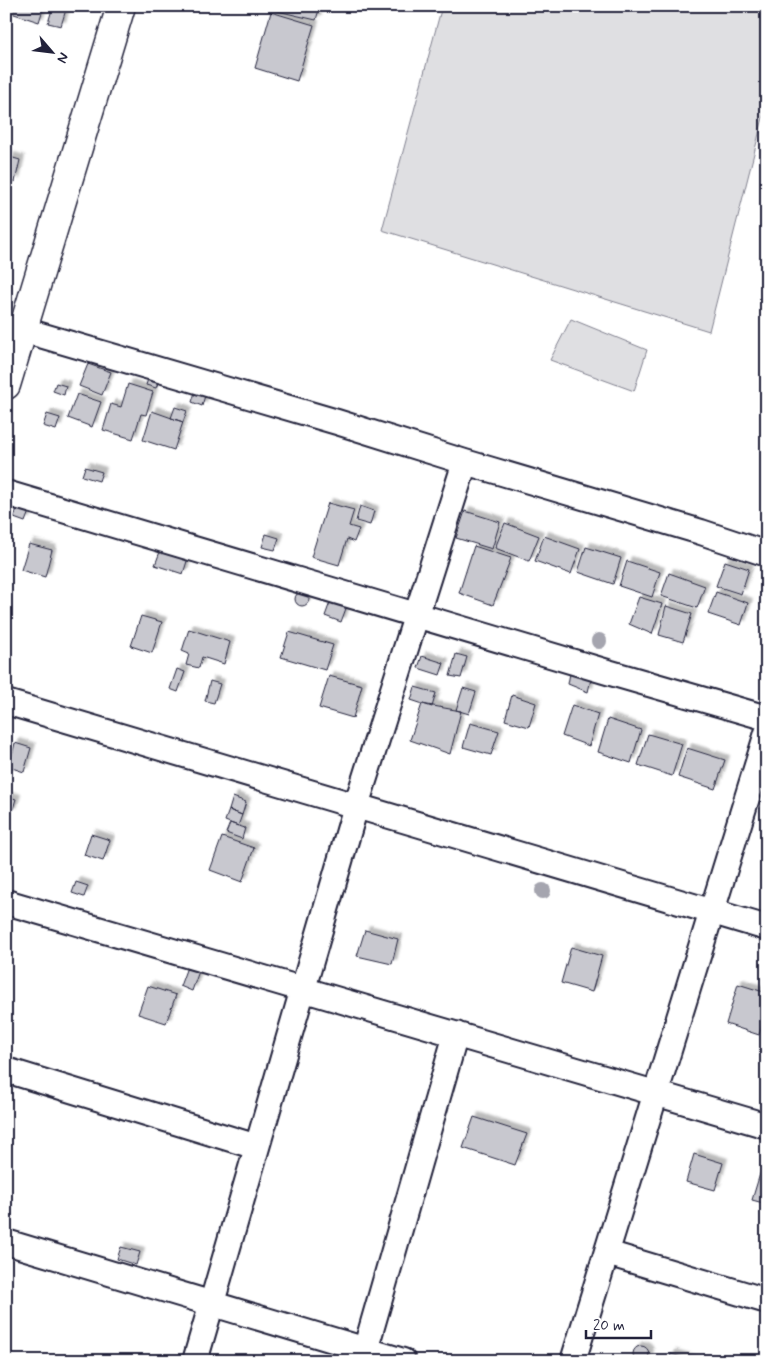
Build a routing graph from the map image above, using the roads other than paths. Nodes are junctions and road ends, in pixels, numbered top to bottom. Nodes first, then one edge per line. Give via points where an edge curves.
1 (120, 6) edge
2 (15, 327) edge
3 (6, 385) edge
4 (465, 462) junction
5 (6, 493) edge
6 (767, 554) edge
7 (417, 615) junction
8 (6, 702) edge
9 (767, 718) edge
10 (767, 733) edge
11 (356, 806) junction
12 (6, 902) edge
13 (712, 912) junction
14 (767, 928) edge
15 (303, 989) junction
16 (456, 1034) junction
17 (6, 1070) edge
18 (656, 1093) junction
19 (767, 1126) edge
20 (257, 1147) junction
21 (6, 1242) edge
22 (607, 1253) junction
23 (767, 1301) edge
24 (212, 1303) junction
25 (365, 1350) junction
26 (195, 1361) edge
27 (403, 1361) edge
28 (573, 1361) edge

1 - 2 street
2 - 3 street
2 - 4 street
4 - 6 street
4 - 7 street
5 - 7 street
7 - 9 street
7 - 11 street
8 - 11 street
10 - 13 street
11 - 13 street
11 - 15 street
12 - 15 street
13 - 14 street
13 - 18 street
15 - 16 street
15 - 20 street
16 - 18 street
16 - 25 street
17 - 20 street
18 - 19 street
18 - 22 street
20 - 24 street
21 - 24 street
22 - 23 street
22 - 28 street
24 - 25 street
24 - 26 street
25 - 27 street

